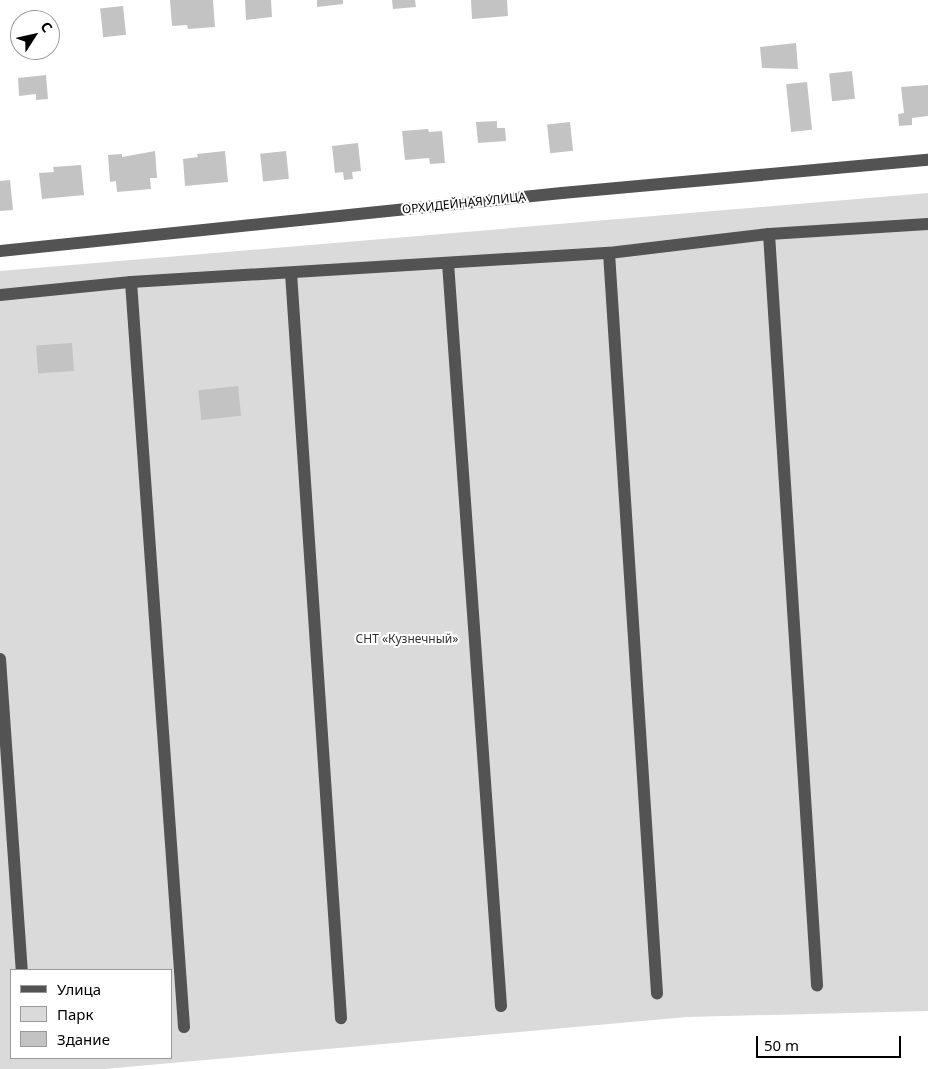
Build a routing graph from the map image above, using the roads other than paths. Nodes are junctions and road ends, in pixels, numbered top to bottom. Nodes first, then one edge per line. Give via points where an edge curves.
1 (928, 160) edge
2 (928, 224) edge
3 (769, 234) junction
4 (0, 251) edge
5 (610, 253) junction
6 (448, 263) junction
7 (291, 273) junction
8 (130, 282) junction
9 (0, 295) edge
10 (0, 658) edge
11 (22, 969) edge
12 (817, 985) dead end
13 (658, 993) dead end
14 (501, 1006) dead end
15 (341, 1018) dead end
16 (184, 1027) dead end

1 - 4 street, ОРХИДЕЙНАЯ УЛИЦА via 562,193
2 - 3 street
3 - 5 street
3 - 12 street
5 - 6 street
5 - 13 street
6 - 7 street
6 - 14 street
7 - 8 street
7 - 15 street
8 - 9 street
8 - 16 street
10 - 11 street

